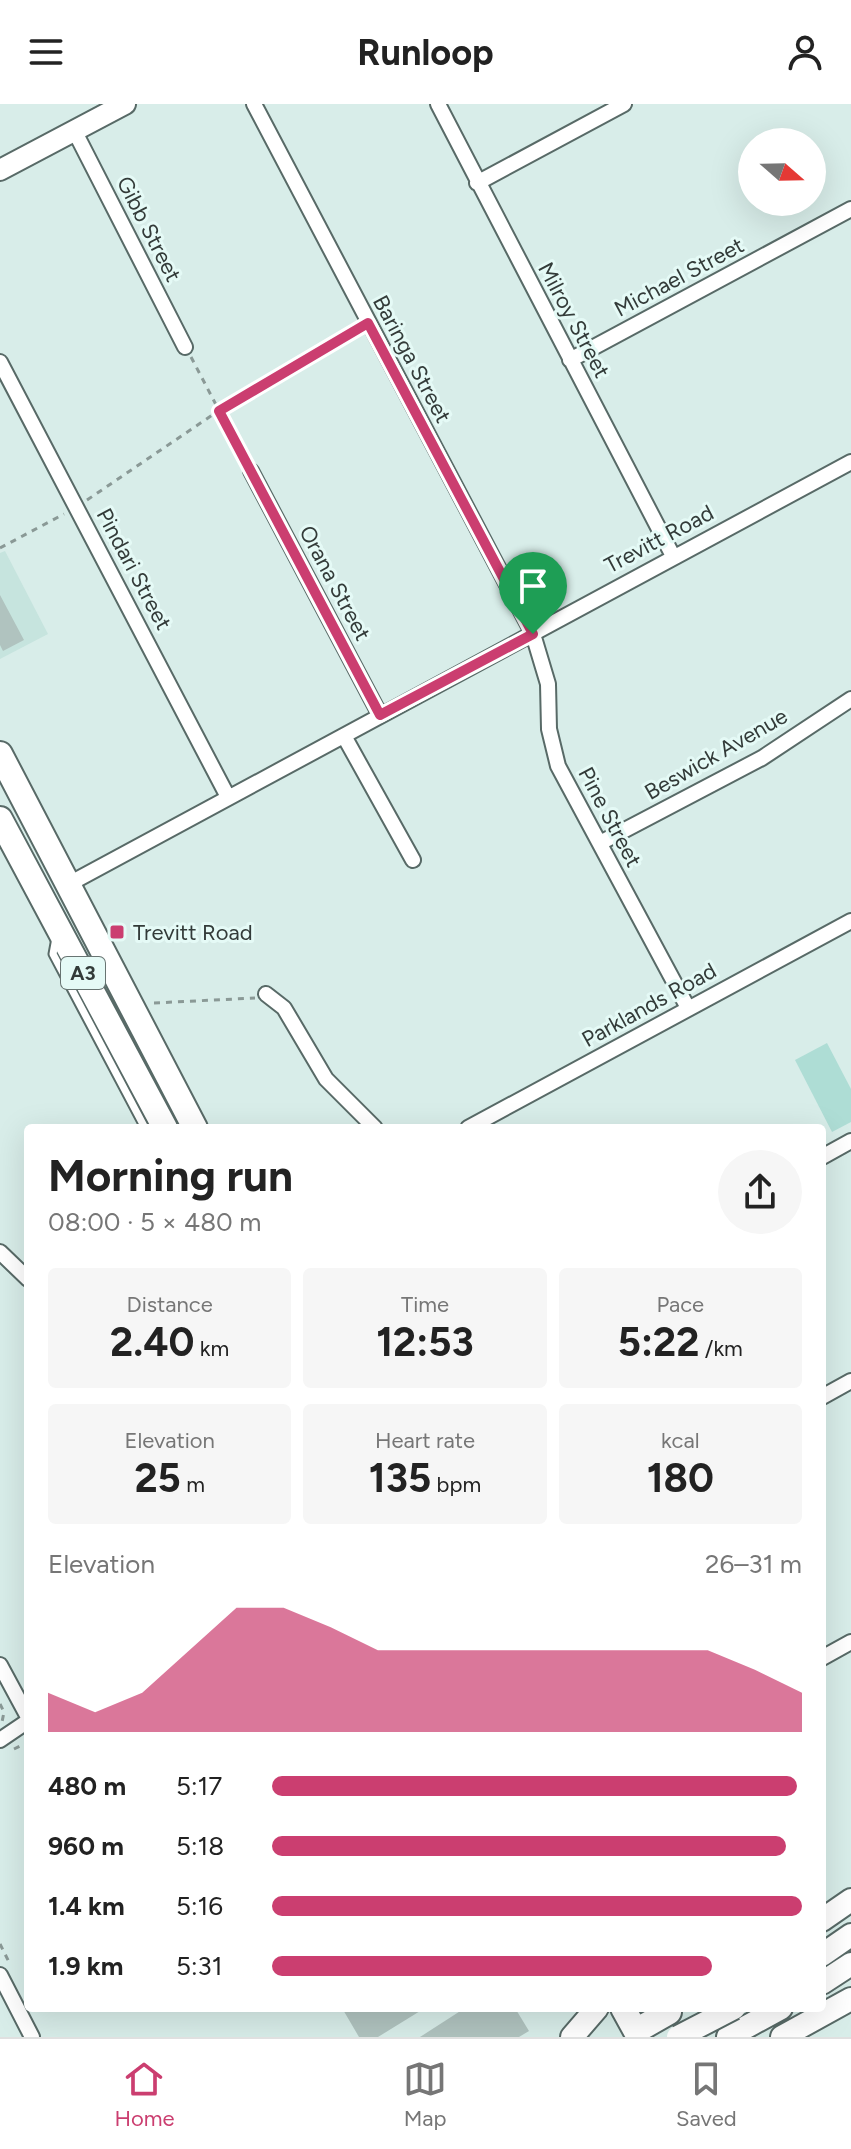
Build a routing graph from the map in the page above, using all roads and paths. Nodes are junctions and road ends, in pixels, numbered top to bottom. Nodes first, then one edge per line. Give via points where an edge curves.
1 (125, 104) edge
2 (254, 104) edge
3 (438, 104) edge
4 (624, 104) edge
5 (74, 130) junction
6 (0, 170) edge
7 (477, 183) junction
8 (851, 209) edge
9 (368, 323) junction
10 (185, 347) joint
11 (570, 360) junction
12 (0, 362) edge
13 (219, 411) junction
14 (851, 462) edge
15 (251, 471) joint
16 (77, 507) junction
17 (0, 548) edge
18 (673, 556) junction
19 (533, 634) junction
20 (851, 699) edge
21 (380, 715) junction
22 (344, 736) junction
23 (0, 754) edge
24 (228, 797) junction
25 (0, 819) edge
26 (600, 843) junction
27 (413, 860) dead end
28 (67, 885) junction
29 (851, 921) edge
30 (61, 930) junction
31 (266, 994) joint
32 (154, 1003) dead end
33 (688, 1008) junction
34 (143, 1124) edge
35 (163, 1124) edge
36 (193, 1124) edge
37 (371, 1124) edge
38 (475, 1124) edge
39 (851, 1141) edge
40 (826, 1155) edge
41 (0, 1252) edge
42 (24, 1275) edge
43 (851, 1381) edge
44 (826, 1395) edge
45 (851, 1642) edge
46 (826, 1656) edge
47 (0, 1665) edge
48 (0, 1704) edge
49 (24, 1711) edge
50 (24, 1722) edge
51 (0, 1725) edge
52 (0, 1740) edge
53 (851, 1900) edge
54 (826, 1917) edge
55 (851, 1935) edge
56 (826, 1952) edge
57 (851, 1964) edge
58 (0, 1975) edge
59 (826, 1980) edge
60 (851, 1999) edge
61 (594, 2012) edge
62 (624, 2012) edge
63 (667, 2012) edge
64 (672, 2012) edge
65 (719, 2012) edge
66 (727, 2012) edge
67 (775, 2012) edge
68 (800, 2030) edge
69 (633, 2035) edge
70 (32, 2037) edge
71 (572, 2037) edge
72 (681, 2037) edge
73 (728, 2037) edge
74 (782, 2037) edge

1 - 5 street
2 - 9 street, Baringa Street
3 - 7 street, Milroy Street
4 - 7 street
5 - 6 street
5 - 10 street, Gibb Street
7 - 11 street, Milroy Street
8 - 11 street, Michael Street
9 - 13 path
9 - 19 street, Baringa Street
10 - 13 path
11 - 18 street, Milroy Street
12 - 16 street, Pindari Street
13 - 15 path
13 - 16 path
14 - 18 street, Trevitt Road
15 - 21 street, Orana Street
16 - 17 path
16 - 24 street, Pindari Street
18 - 19 street, Trevitt Road
19 - 21 street, Trevitt Road
19 - 26 street, Pine Street via 548,684 553,753
20 - 26 street, Beswick Avenue via 762,758
21 - 22 street, Trevitt Road
22 - 24 street, Trevitt Road
22 - 27 street
23 - 28 highway, A3
24 - 28 street, Trevitt Road
25 - 30 highway, A3
26 - 33 street, Pine Street
28 - 36 highway, A3
29 - 33 street, Parklands Road
30 - 34 lane via 53,954
30 - 35 highway, A3
31 - 32 path via 246,1001
31 - 37 street via 284,1008 326,1079
33 - 38 street, Parklands Road
39 - 40 street
41 - 42 street
43 - 44 street
45 - 46 street
47 - 49 street
48 - 51 path
50 - 52 street
53 - 54 main road
55 - 56 main road
57 - 59 main road
58 - 70 street
60 - 68 main road
61 - 71 main road
62 - 69 highway
63 - 69 highway
64 - 72 highway
65 - 73 main road
66 - 72 main road, bridge
67 - 73 main road
68 - 74 main road

